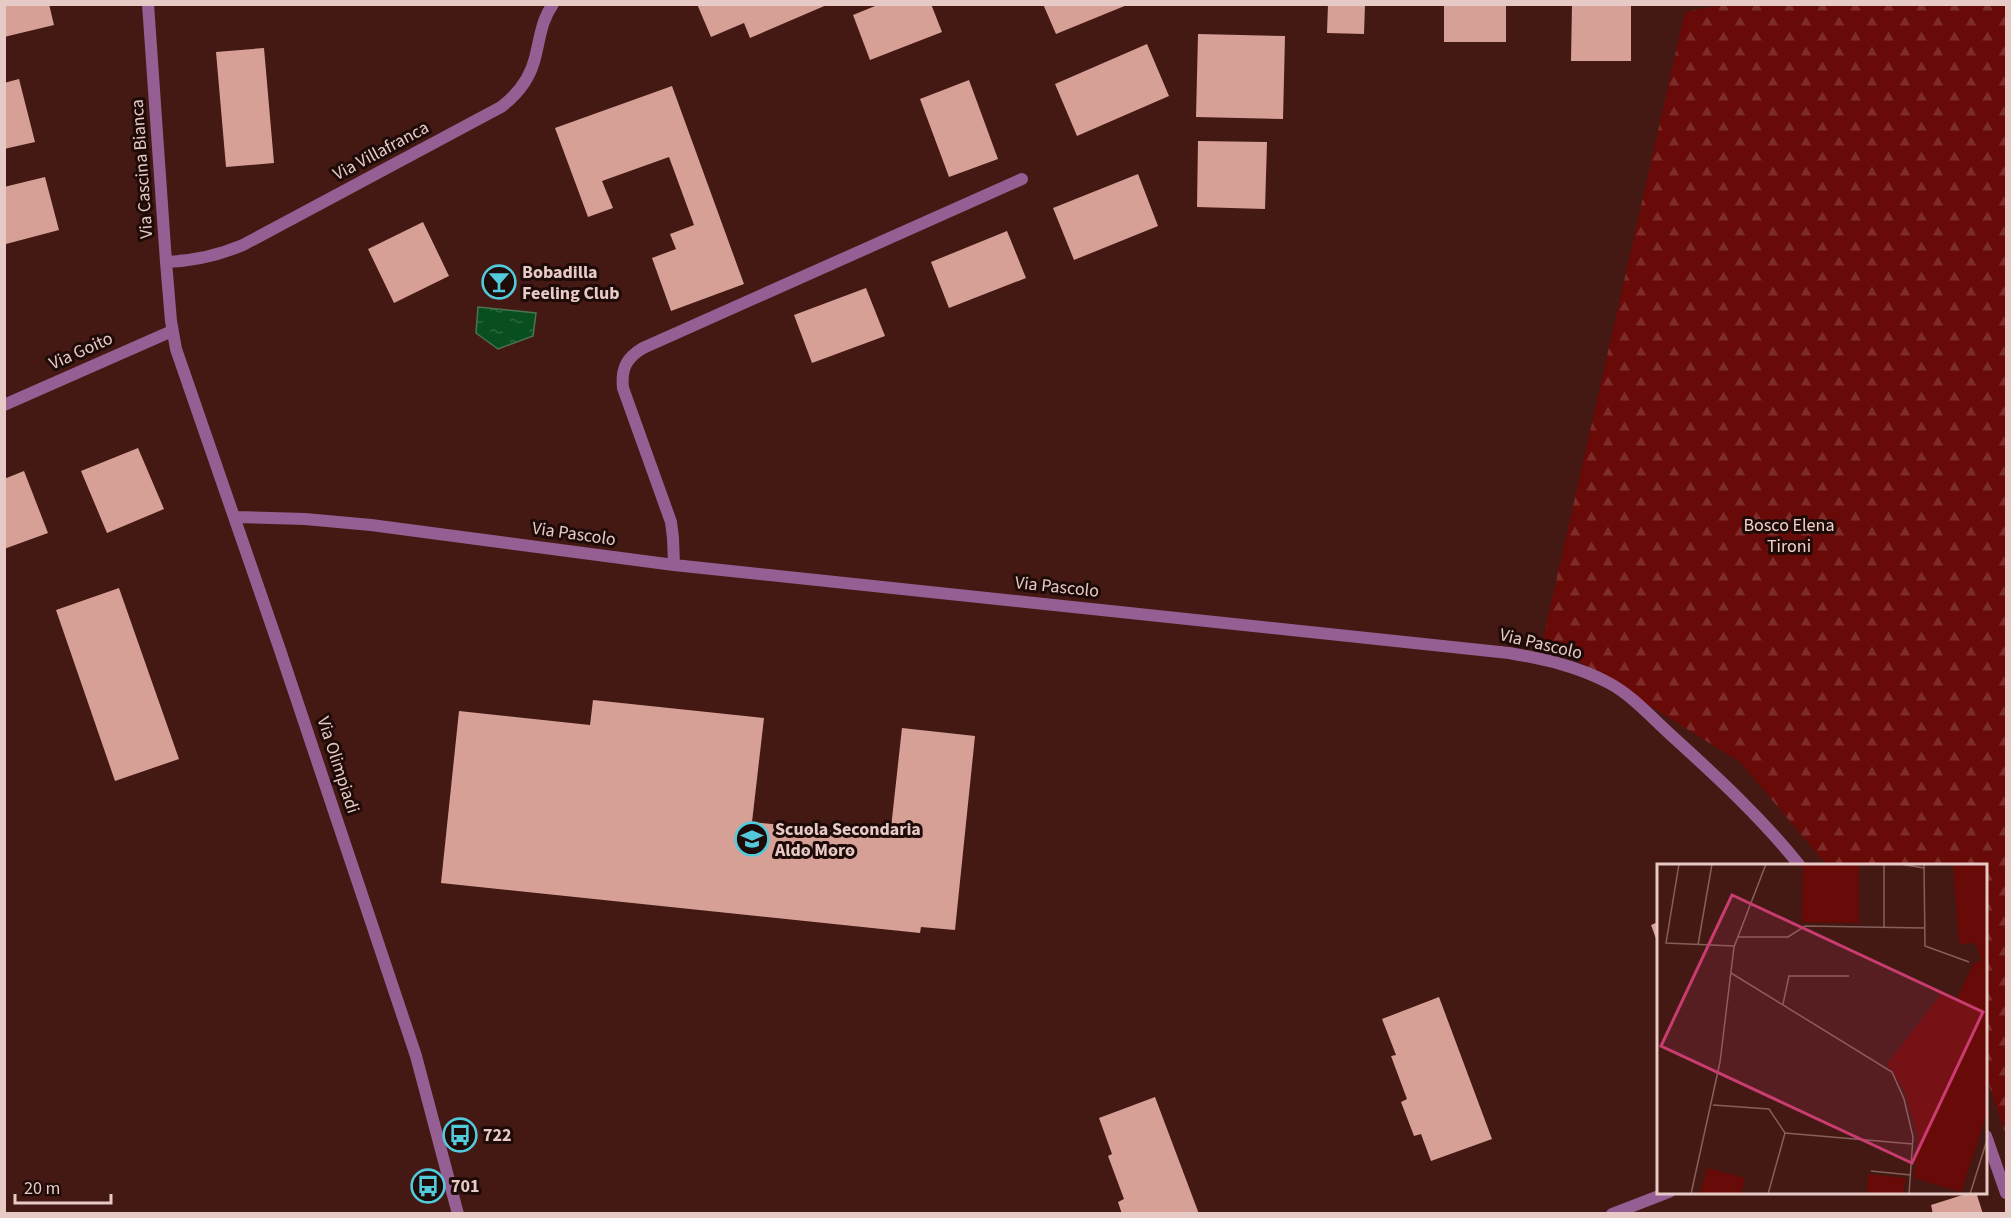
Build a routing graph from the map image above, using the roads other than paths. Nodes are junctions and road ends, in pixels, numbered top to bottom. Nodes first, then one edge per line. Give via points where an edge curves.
1 (148, 4) edge
2 (553, 4) edge
3 (1022, 179) dead end
4 (166, 262) junction
5 (172, 331) junction
6 (4, 405) edge
7 (234, 517) junction
8 (674, 565) junction
9 (1798, 864) edge
10 (1987, 1139) edge
11 (2007, 1193) edge
12 (1664, 1194) edge
13 (458, 1214) edge
14 (1612, 1214) edge

1 - 4 street, Via Cascina Bianca
2 - 4 street, Via Villafranca via 541,27 528,78 501,107 243,245 197,260
3 - 8 street via 643,348 628,359 622,370 622,388 671,522
4 - 5 street, Via Cascina Bianca
5 - 6 street, Via Goito
5 - 7 street, Via Olimpiadi via 184,378
7 - 8 street, Via Pascolo via 371,525
7 - 13 street, Via Olimpiadi via 416,1056
8 - 9 street, Via Pascolo via 1509,653 1562,664 1597,677 1630,698 1732,791
10 - 11 street
12 - 14 street

